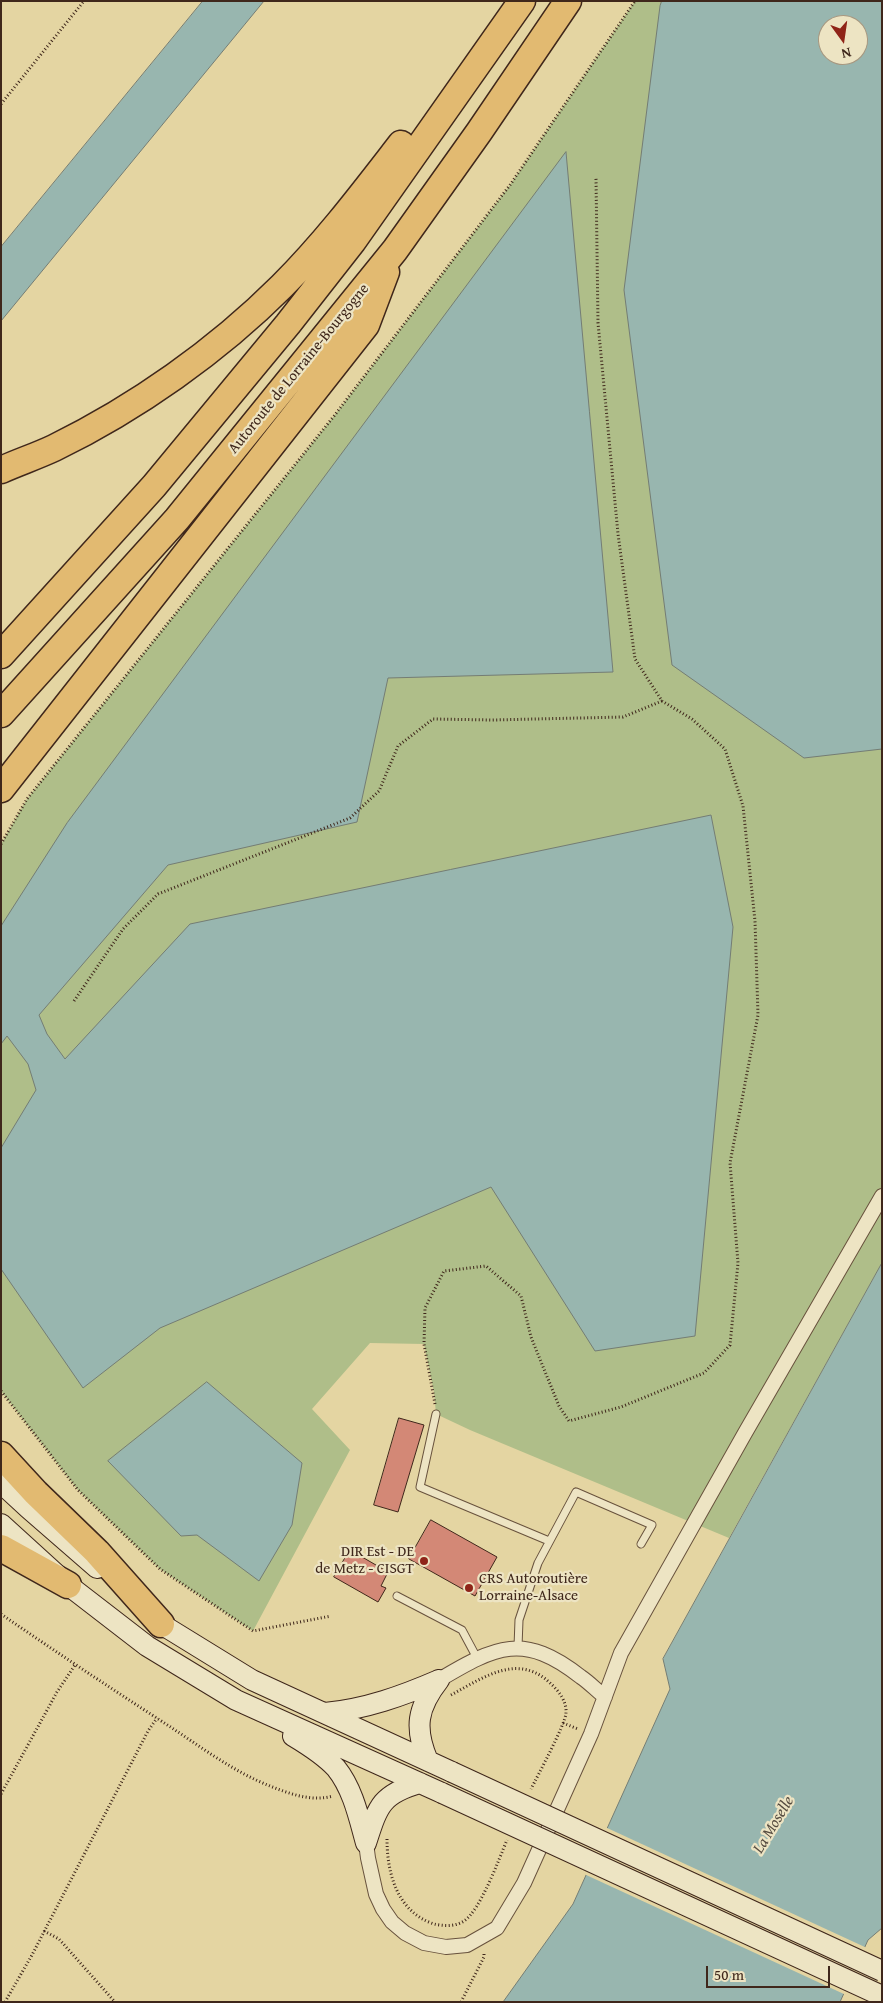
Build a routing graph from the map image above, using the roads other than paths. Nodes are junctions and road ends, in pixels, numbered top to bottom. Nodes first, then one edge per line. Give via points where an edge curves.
1 (568, 1) edge
2 (519, 6) edge
3 (395, 250) junction
4 (1, 470) edge
5 (1, 655) edge
6 (1, 714) edge
7 (1, 789) edge
8 (882, 1196) edge
9 (436, 1414) road end
10 (1, 1455) edge
11 (1, 1483) edge
12 (1, 1524) edge
13 (549, 1541) junction
14 (641, 1544) dead end
15 (1, 1548) edge
16 (68, 1585) junction
17 (397, 1596) dead end
18 (161, 1624) junction
19 (518, 1647) junction
20 (477, 1658) junction
21 (442, 1689) junction
22 (605, 1697) junction
23 (236, 1700) junction
24 (325, 1713) junction
25 (428, 1761) junction
26 (420, 1783) junction
27 (366, 1843) junction
28 (882, 1971) edge
29 (882, 1988) edge
30 (882, 1996) edge
31 (875, 2002) edge

1 - 3 highway, Autoroute de Lorraine-Bourgogne
2 - 4 highway via 310,256 249,316 144,397 54,448
2 - 5 highway via 353,241 294,316 154,486
3 - 6 highway, Autoroute de Lorraine-Bourgogne via 177,519
3 - 7 highway via 366,325
8 - 22 street via 621,1654
9 - 13 lane via 420,1487
10 - 18 highway via 36,1494 97,1552
11 - 18 main road
12 - 16 main road
13 - 14 lane via 576,1492 652,1525
13 - 19 lane via 519,1620
15 - 16 highway
16 - 23 main road via 147,1646
17 - 20 lane via 462,1630
18 - 24 main road via 252,1680
19 - 20 street
19 - 22 street via 562,1664
20 - 21 street
21 - 24 main road via 412,1692 369,1706
21 - 25 main road via 429,1693 419,1719
22 - 27 street via 524,1883 497,1928 484,1936 467,1945 446,1947 424,1943 405,1933 392,1922 376,1894
23 - 26 main road
23 - 27 main road via 318,1752 336,1769 350,1792
24 - 25 main road
25 - 28 main road, bridge
26 - 27 main road via 394,1792 383,1802
26 - 30 main road, bridge
29 - 31 street

